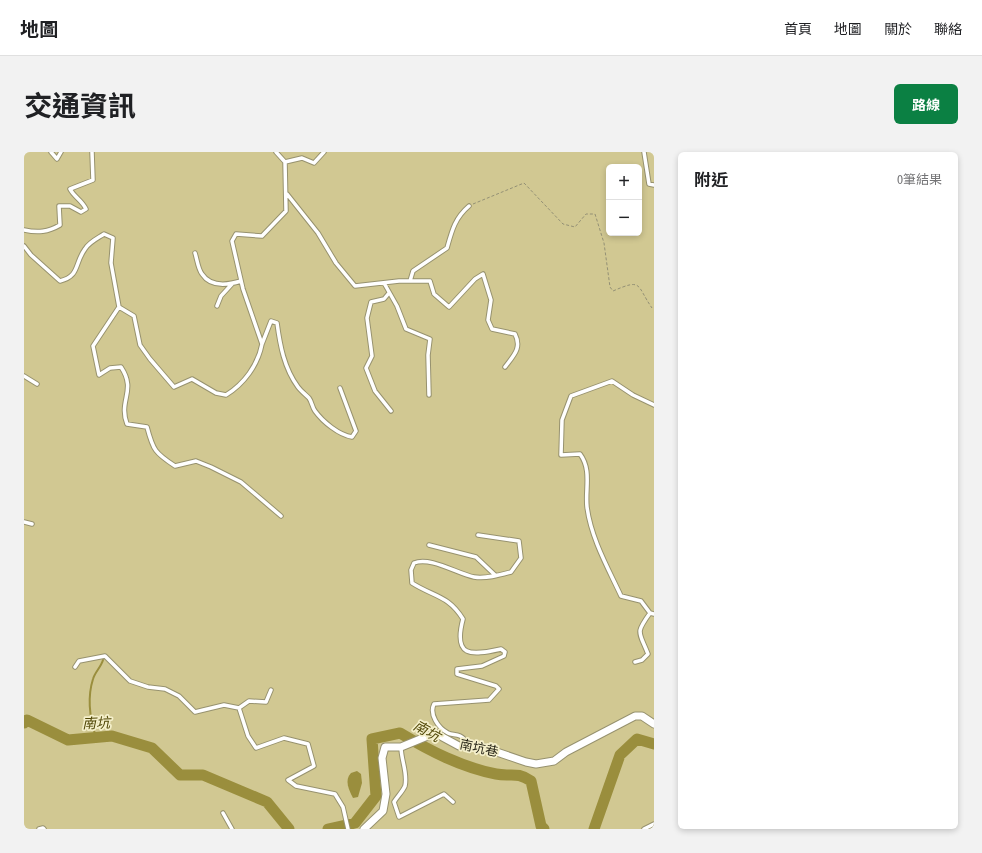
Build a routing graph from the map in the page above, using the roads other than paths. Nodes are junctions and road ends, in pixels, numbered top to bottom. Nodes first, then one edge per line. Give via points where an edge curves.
1 (51, 152) edge
2 (61, 152) edge
3 (92, 152) edge
4 (276, 152) edge
5 (324, 152) edge
6 (644, 152) edge
7 (285, 162) junction
8 (654, 185) edge
9 (287, 194) junction
10 (469, 206) road end
11 (24, 230) edge
12 (24, 246) edge
13 (195, 253) dead end
14 (241, 281) junction
15 (410, 281) junction
16 (384, 283) junction
17 (233, 284) junction
18 (389, 293) junction
19 (217, 306) dead end
20 (119, 307) junction
21 (262, 344) junction
22 (505, 367) dead end
23 (24, 376) edge
24 (37, 384) dead end
25 (340, 388) dead end
26 (429, 395) dead end
27 (654, 405) edge
28 (391, 411) dead end
29 (281, 516) dead end
30 (24, 522) edge
31 (32, 524) dead end
32 (478, 535) dead end
33 (429, 545) dead end
34 (495, 575) junction
35 (652, 613) edge
36 (636, 662) dead end
37 (75, 667) dead end
38 (272, 690) dead end
39 (239, 708) junction
40 (654, 724) edge
41 (469, 745) junction
42 (401, 747) junction
43 (453, 802) dead end
44 (223, 813) dead end
45 (654, 824) edge
46 (39, 829) edge
47 (44, 829) edge
48 (232, 829) edge
49 (348, 829) edge
50 (364, 829) edge
51 (644, 829) edge

1 - 2 lane via 57,159
3 - 11 lane via 92,180 70,189 83,202 86,209 81,212 70,206 59,206 60,225 51,230
4 - 7 lane
5 - 7 lane via 314,163 302,158
6 - 8 lane via 648,184
7 - 9 lane
9 - 14 lane via 286,211 262,236 236,234 232,241
9 - 16 lane via 355,286
10 - 15 lane via 459,215 451,232 448,248 413,271
12 - 20 lane via 60,281 70,279 85,248 94,240 104,234 113,238 111,263
13 - 17 lane via 202,275 216,284
14 - 17 lane
14 - 21 lane
15 - 16 lane
15 - 22 lane via 430,281 434,294 449,307 482,274 491,300 488,320 492,330 515,334 518,341 518,351
16 - 18 lane
17 - 19 lane via 221,296
18 - 26 lane via 406,329 430,339
18 - 28 lane via 384,299 372,302 367,318 372,356 366,368 375,391
20 - 21 lane via 134,316 140,345 174,387 192,379 216,393 226,395 239,388 259,358
20 - 29 lane via 93,346 99,375 110,368 121,367 127,376 129,388 124,405 127,424 147,427 153,447 162,458 175,466 196,461 211,467 241,482
21 - 25 lane via 271,320 278,323 285,361 298,387 310,398 315,412 343,436 352,437 356,431
23 - 24 lane
27 - 35 lane via 632,395 612,381 571,396 562,420 561,455 580,454 586,461 587,507 593,532 621,596 641,601
30 - 31 lane
32 - 34 lane via 519,540 521,558 516,566 511,572
33 - 34 lane via 476,557
34 - 41 lane via 474,577 419,561 411,570 412,583 443,598 455,607 463,619 459,643 463,649 484,653 501,649 505,652 504,656 482,666 457,669 457,674 496,686 498,688 489,700 434,704 432,708 433,717 439,726 448,733 461,736
35 - 36 lane via 640,627 639,637 648,654
37 - 39 lane via 79,661 105,656 130,681 165,689 179,696 195,712 224,705
38 - 39 lane via 266,702 249,701
39 - 49 lane via 248,736 256,748 284,738 308,744 314,766 288,780 296,786 335,794 343,807
40 - 41 street, 南坑巷 via 642,716 635,716 566,752 554,761 536,764
41 - 42 street, 南坑巷 via 459,746 435,733
42 - 43 lane via 405,786 394,802 399,817 444,794
42 - 50 street, 南坑巷 via 385,747 382,758 386,794 383,811
44 - 48 lane
45 - 51 lane
46 - 47 lane

